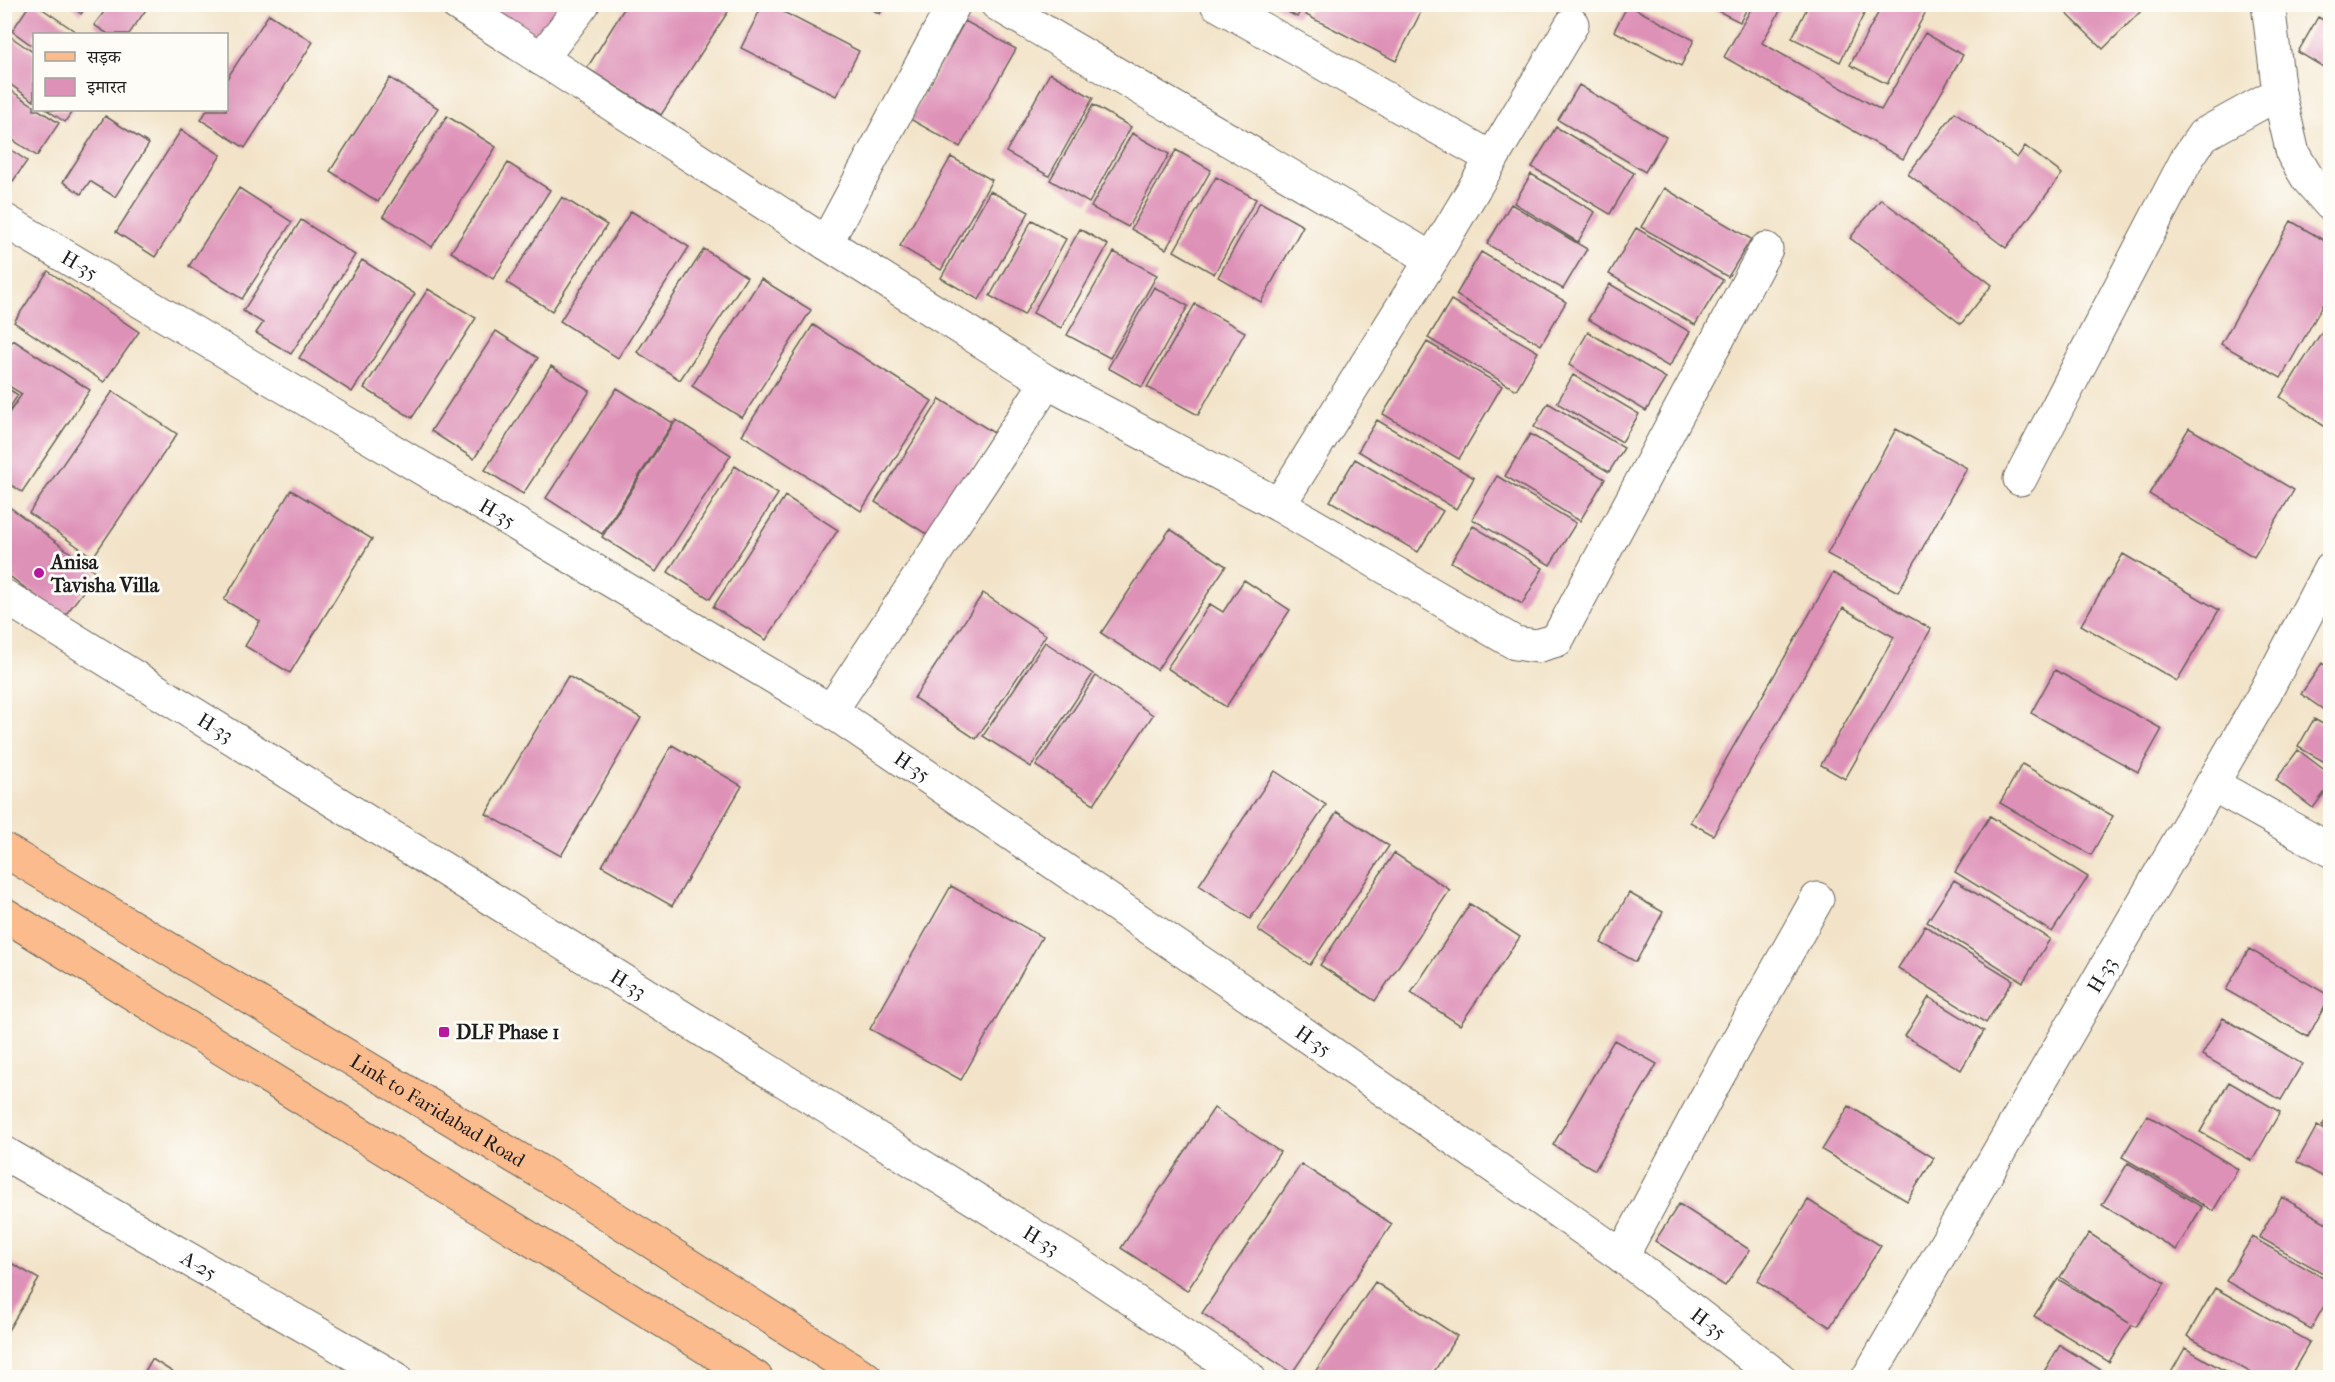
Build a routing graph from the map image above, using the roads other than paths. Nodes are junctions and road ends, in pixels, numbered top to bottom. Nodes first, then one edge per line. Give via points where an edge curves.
1 (457, 4) edge
2 (582, 4) edge
3 (954, 4) edge
4 (997, 4) edge
5 (1217, 4) edge
6 (2268, 4) edge
7 (1572, 24) dead end
8 (541, 59) junction
9 (2279, 93) junction
10 (1492, 158) junction
11 (2331, 204) edge
12 (4, 220) edge
13 (826, 243) junction
14 (1766, 249) dead end
15 (1432, 259) junction
16 (1047, 382) junction
17 (2020, 479) dead end
18 (1279, 505) junction
19 (2331, 569) edge
20 (4, 596) edge
21 (831, 711) junction
22 (2212, 784) junction
23 (4, 850) edge
24 (2331, 850) edge
25 (1817, 899) dead end
26 (4, 914) edge
27 (4, 1153) edge
28 (1622, 1256) junction
29 (395, 1377) edge
30 (756, 1377) edge
31 (866, 1377) edge
32 (1249, 1377) edge
33 (1779, 1377) edge
34 (1868, 1377) edge

1 - 8 street
2 - 8 street
3 - 13 street
4 - 15 street
5 - 10 street
6 - 9 street
7 - 10 street
8 - 13 street
9 - 11 street via 2293,154 2308,179
9 - 17 street via 2203,135 2188,157
10 - 15 street
12 - 21 street, H-35
13 - 16 street
14 - 18 street via 1557,640 1537,646 1515,643
15 - 18 street
16 - 18 street
16 - 21 street
19 - 22 street, H-33
20 - 32 street, H-33 via 1072,1260
21 - 28 street, H-35
22 - 24 street
22 - 34 street, H-33
23 - 31 main road, Link to Faridabad Road via 567,1188
25 - 28 street
26 - 30 main road
27 - 29 street, A-25
28 - 33 street, H-35

